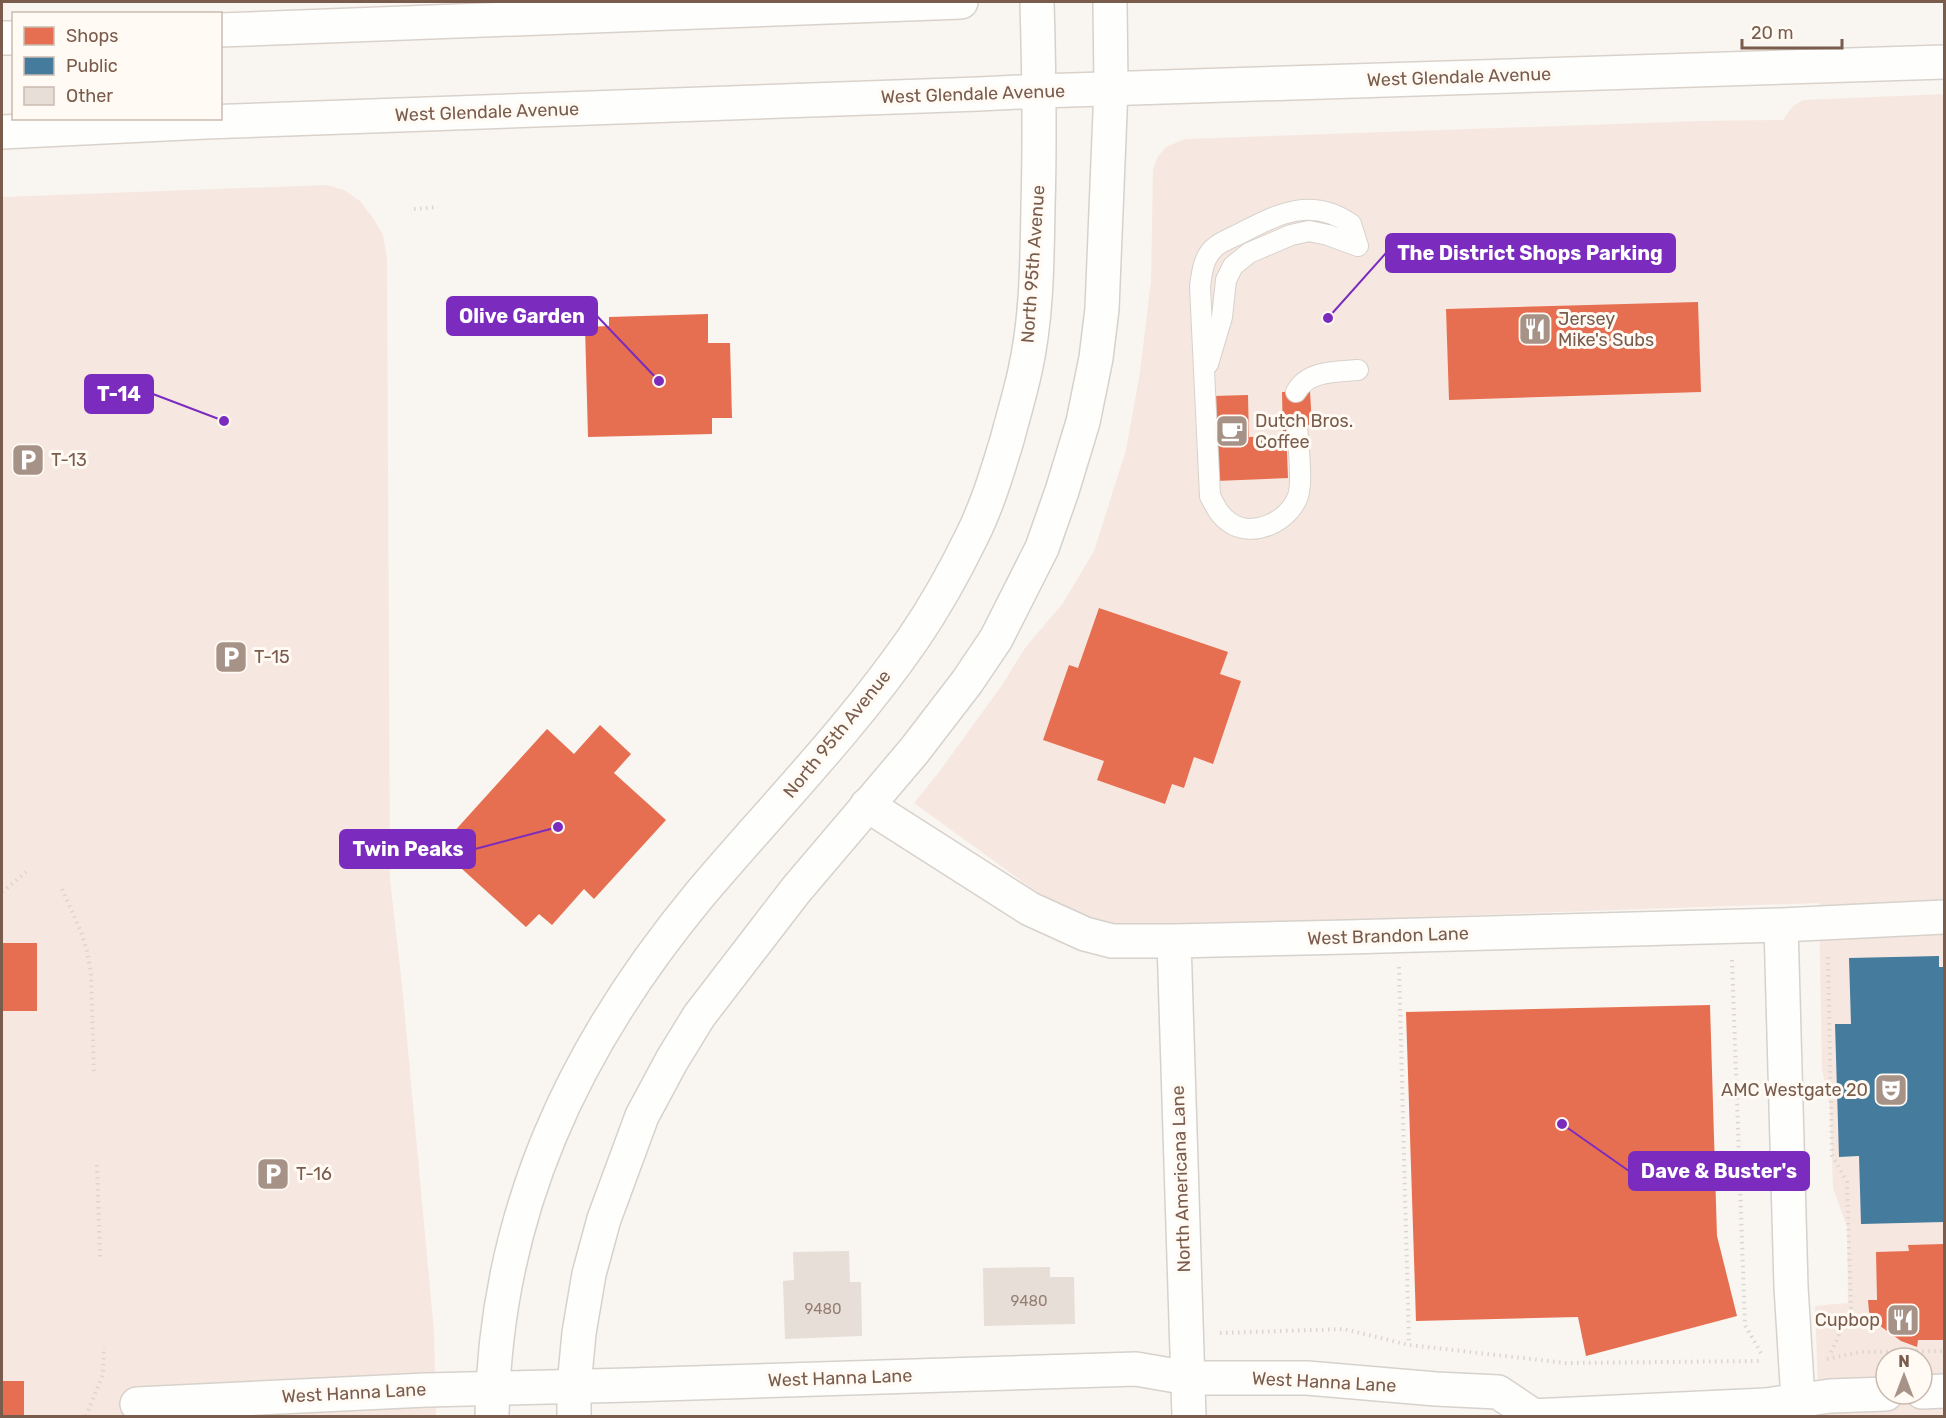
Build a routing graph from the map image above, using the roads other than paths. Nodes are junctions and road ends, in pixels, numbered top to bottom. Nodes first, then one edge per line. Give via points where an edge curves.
1 (961, 2) edge
2 (1037, 2) edge
3 (1110, 2) edge
4 (222, 30) edge
5 (1944, 62) edge
6 (1111, 88) junction
7 (1040, 91) junction
8 (2, 132) edge
9 (1358, 370) dead end
10 (1204, 379) junction
11 (1296, 392) dead end
12 (1297, 426) dead end
13 (867, 805) junction
14 (1944, 917) edge
15 (1781, 925) junction
16 (1174, 941) junction
17 (1188, 1378) junction
18 (1874, 1394) edge
19 (574, 1401) edge
20 (492, 1402) edge
21 (137, 1404) dead end
22 (1798, 1409) edge
23 (1189, 1416) edge
24 (1532, 1416) edge

1 - 4 street
2 - 7 street, North 95th Avenue
3 - 6 street
5 - 6 street, West Glendale Avenue
6 - 7 street, West Glendale Avenue
6 - 13 street via 1102,309 1083,422 1062,491 1042,548 996,639 914,751
7 - 8 street, West Glendale Avenue
7 - 20 street, North 95th Avenue via 1036,291 1026,369 996,477 973,534 914,638 824,754 660,946 581,1066 531,1182 514,1243 499,1313
9 - 11 lane via 1311,377
10 - 10 lane via 1200,286 1204,262 1215,246 1290,211 1327,211 1352,224 1358,246 1309,231 1249,253 1233,266 1226,280 1222,316
10 - 12 lane via 1210,496 1220,515 1231,524 1261,529 1288,511 1298,496
13 - 16 street, West Brandon Lane via 1030,909 1064,925 1112,940
13 - 19 street via 699,1016 642,1116 589,1274 579,1333
14 - 15 street, West Brandon Lane
15 - 16 street, West Brandon Lane
15 - 22 street
16 - 17 street, North Americana Lane
17 - 19 street, West Hanna Lane via 1136,1369
17 - 23 street, North Americana Lane
17 - 24 street, West Hanna Lane via 1307,1378 1498,1392
18 - 22 street, West Hanna Lane via 1830,1396
19 - 20 street, West Hanna Lane
20 - 21 street, West Hanna Lane
22 - 24 street, West Hanna Lane via 1766,1405

